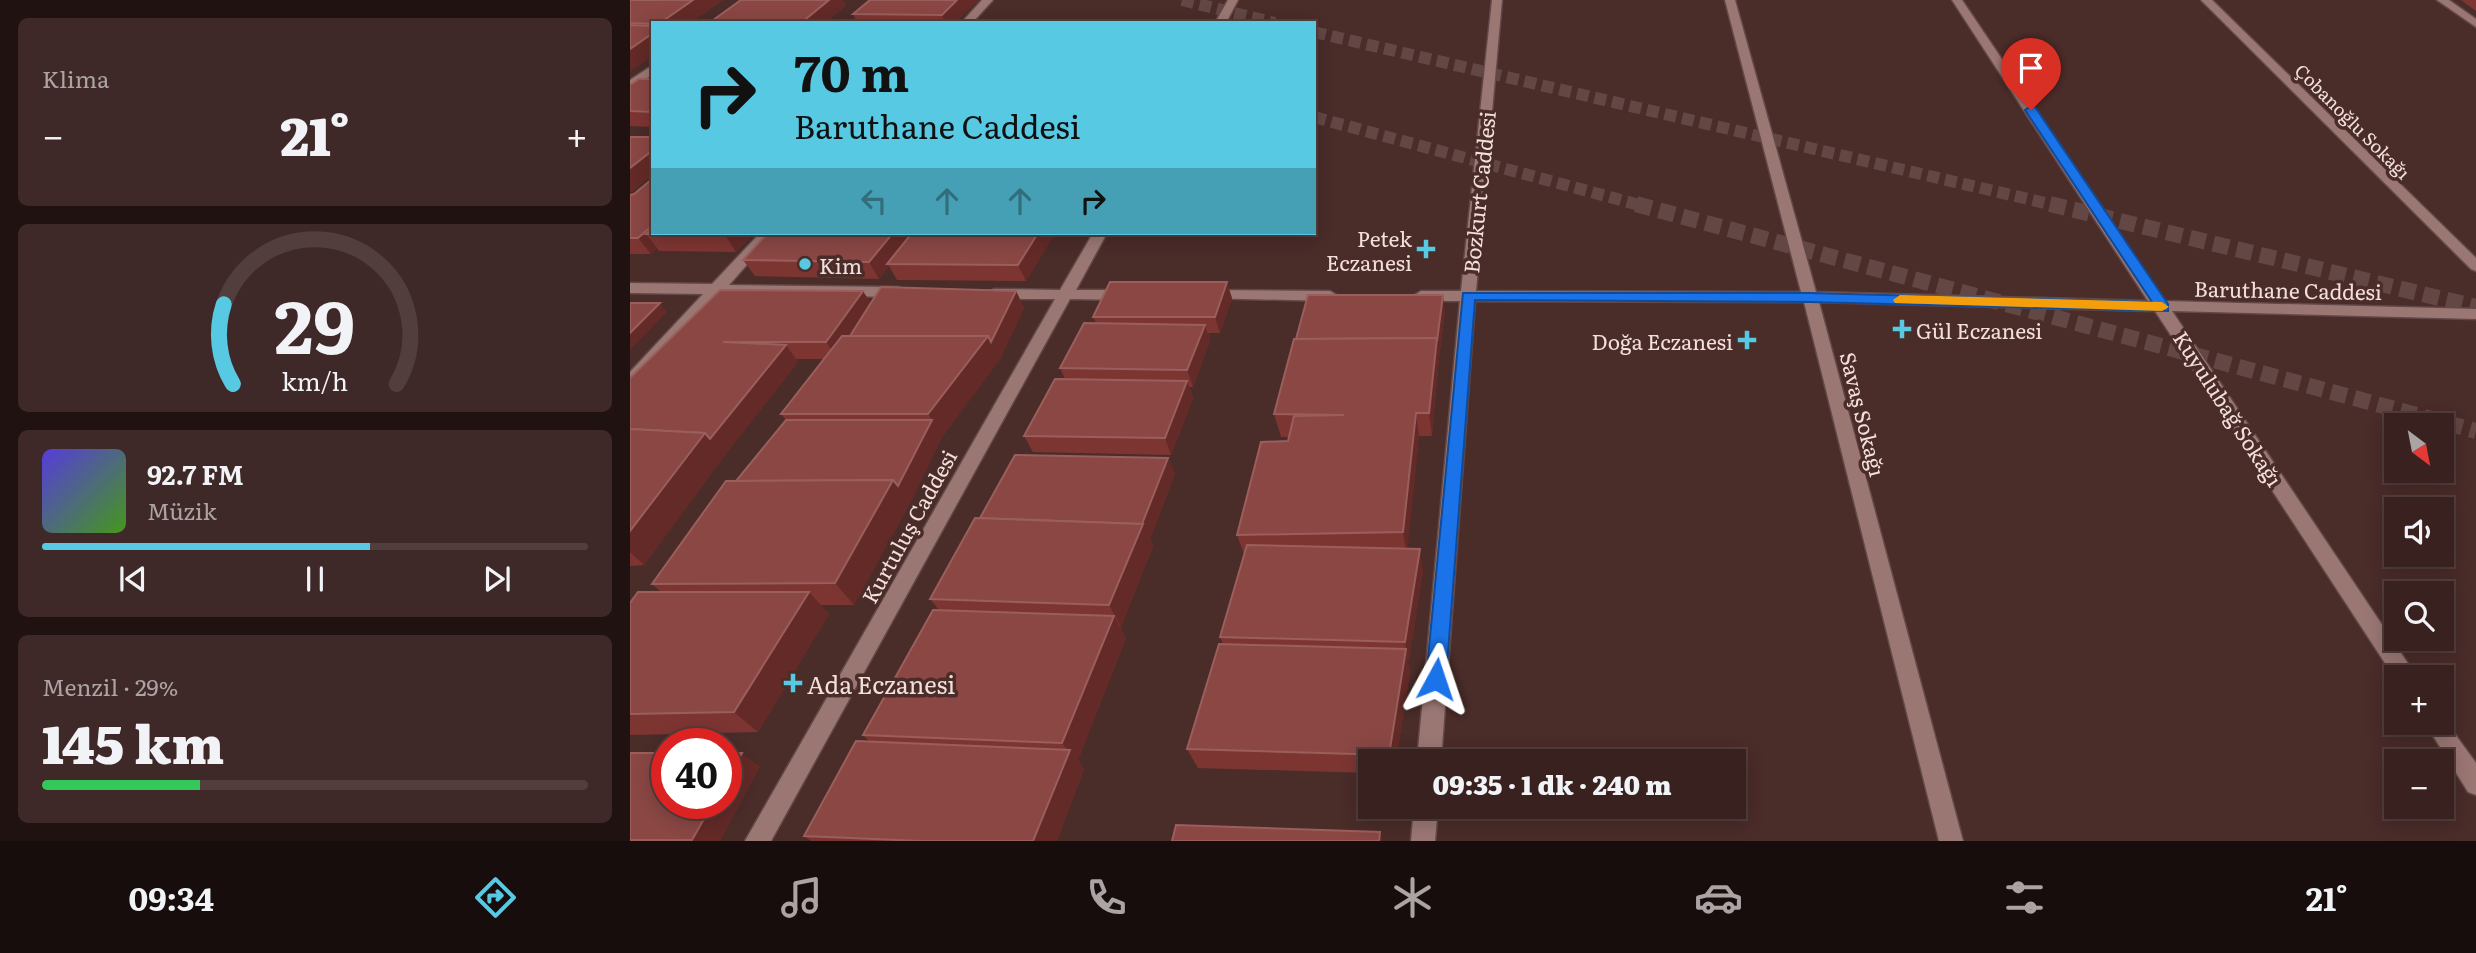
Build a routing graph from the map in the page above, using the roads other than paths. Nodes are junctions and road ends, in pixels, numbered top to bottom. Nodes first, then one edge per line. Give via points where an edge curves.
1 (988, 0) edge
2 (1233, 0) edge
3 (1497, 0) edge
4 (1730, 0) edge
5 (1957, 0) edge
6 (2206, 0) edge
7 (2442, 0) edge
8 (969, 21) edge
9 (1221, 21) edge
10 (2476, 24) edge
11 (651, 70) edge
12 (630, 86) edge
13 (766, 235) edge
14 (1099, 235) edge
15 (2476, 266) edge
16 (630, 288) edge
17 (715, 289) junction
18 (910, 292) edge
19 (980, 294) edge
20 (1064, 295) junction
21 (1145, 295) edge
22 (1186, 295) edge
23 (1348, 296) edge
24 (1402, 296) edge
25 (1468, 296) junction
26 (1810, 297) junction
27 (2163, 307) junction
28 (2476, 314) edge
29 (630, 383) edge
30 (2398, 665) edge
31 (2444, 735) edge
32 (1430, 749) edge
33 (2476, 784) edge
34 (1425, 819) edge
35 (757, 841) edge
36 (1423, 841) edge
37 (1951, 841) edge

1 - 8 street
2 - 9 street
3 - 25 street, Bozkurt Caddesi
4 - 26 street, Savaş Sokağı
5 - 27 street, Kuyulubağ Sokağı
6 - 15 street, Çobanoğlu Sokağı
7 - 10 street
11 - 12 street
13 - 17 street
14 - 20 street, Kurtuluş Caddesi
16 - 17 street
17 - 18 street
17 - 29 street
19 - 20 street
20 - 21 street
20 - 35 street, Kurtuluş Caddesi
22 - 23 street
24 - 25 street, Baruthane Caddesi
25 - 26 street, Baruthane Caddesi
25 - 32 street, Bozkurt Caddesi
26 - 27 street, Baruthane Caddesi
26 - 37 street, Savaş Sokağı
27 - 28 street, Baruthane Caddesi
27 - 30 street, Kuyulubağ Sokağı
31 - 33 street
34 - 36 street

